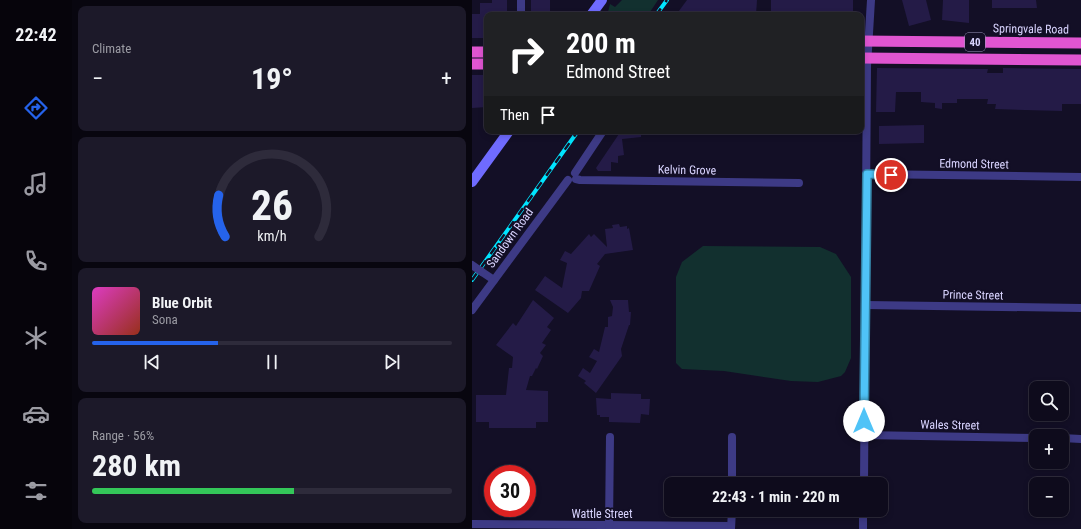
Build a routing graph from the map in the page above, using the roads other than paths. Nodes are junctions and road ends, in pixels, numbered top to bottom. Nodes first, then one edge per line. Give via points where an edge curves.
1 (521, 0) edge
2 (602, 0) edge
3 (870, 0) edge
4 (521, 12) edge
5 (593, 12) edge
6 (865, 41) edge
7 (1081, 43) edge
8 (472, 52) edge
9 (484, 52) edge
10 (864, 58) edge
11 (1081, 60) edge
12 (472, 64) edge
13 (484, 64) edge
14 (507, 134) edge
15 (601, 134) edge
16 (867, 174) junction
17 (573, 177) junction
18 (1081, 178) edge
19 (472, 182) edge
20 (799, 183) dead end
21 (472, 265) edge
22 (494, 280) junction
23 (865, 305) junction
24 (1081, 308) edge
25 (472, 310) edge
26 (864, 435) junction
27 (610, 436) dead end
28 (732, 437) dead end
29 (1029, 438) edge
30 (1069, 438) edge
31 (1081, 439) edge
32 (732, 477) edge
33 (864, 477) edge
34 (732, 517) edge
35 (863, 517) edge
36 (472, 524) edge
37 (609, 526) junction
38 (732, 528) edge
39 (863, 529) edge

1 - 4 street
2 - 5 main road
3 - 6 street
6 - 7 highway, Springvale Road / 40
6 - 10 street
8 - 9 highway
10 - 11 highway, 40
10 - 16 street
12 - 13 highway
14 - 19 main road
15 - 17 street, Sandown Road
16 - 18 street, Edmond Street
16 - 23 street
17 - 20 street, Kelvin Grove via 590,180
17 - 22 street, Sandown Road
21 - 22 street, bridge
22 - 25 street, Sandown Road
23 - 24 street, Prince Street
23 - 26 street
26 - 29 street, Wales Street
26 - 33 street
27 - 37 street
28 - 32 street
30 - 31 street
34 - 38 street
35 - 39 street
36 - 37 street, Wattle Street
37 - 38 street, Wattle Street

